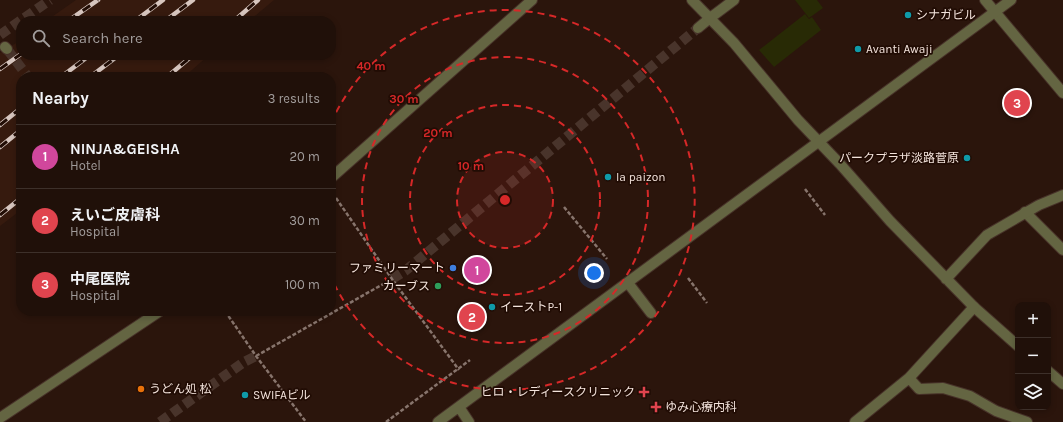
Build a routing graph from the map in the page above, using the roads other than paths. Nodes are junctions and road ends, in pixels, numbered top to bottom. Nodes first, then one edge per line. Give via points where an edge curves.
1 (532, 0) edge
2 (692, 0) edge
3 (734, 0) edge
4 (985, 0) edge
5 (1011, 0) edge
6 (995, 12) junction
7 (710, 18) junction
8 (698, 28) tunnel mouth
9 (1063, 92) edge
10 (820, 142) junction
11 (336, 174) edge
12 (1063, 195) edge
13 (1025, 212) junction
14 (1063, 250) edge
15 (946, 279) junction
16 (628, 283) junction
17 (974, 307) junction
18 (651, 313) dead end
19 (153, 316) edge
20 (1015, 343) edge
21 (1050, 374) edge
22 (909, 378) junction
23 (1063, 384) edge
24 (459, 407) junction
25 (0, 418) edge
26 (438, 422) edge
27 (470, 422) edge
28 (855, 422) edge
29 (1027, 422) edge

1 - 11 street
2 - 7 street
3 - 7 street
4 - 6 street
5 - 6 street
6 - 9 street
6 - 10 street
7 - 8 street
7 - 10 street
10 - 15 street
10 - 16 street
12 - 13 street
13 - 14 street
13 - 15 street via 987,235
15 - 17 street
16 - 18 street
16 - 24 street
17 - 20 street
17 - 22 street
19 - 25 street
21 - 23 street
22 - 28 street
22 - 29 street via 919,389 943,388 970,396 996,411
24 - 26 street
24 - 27 street

